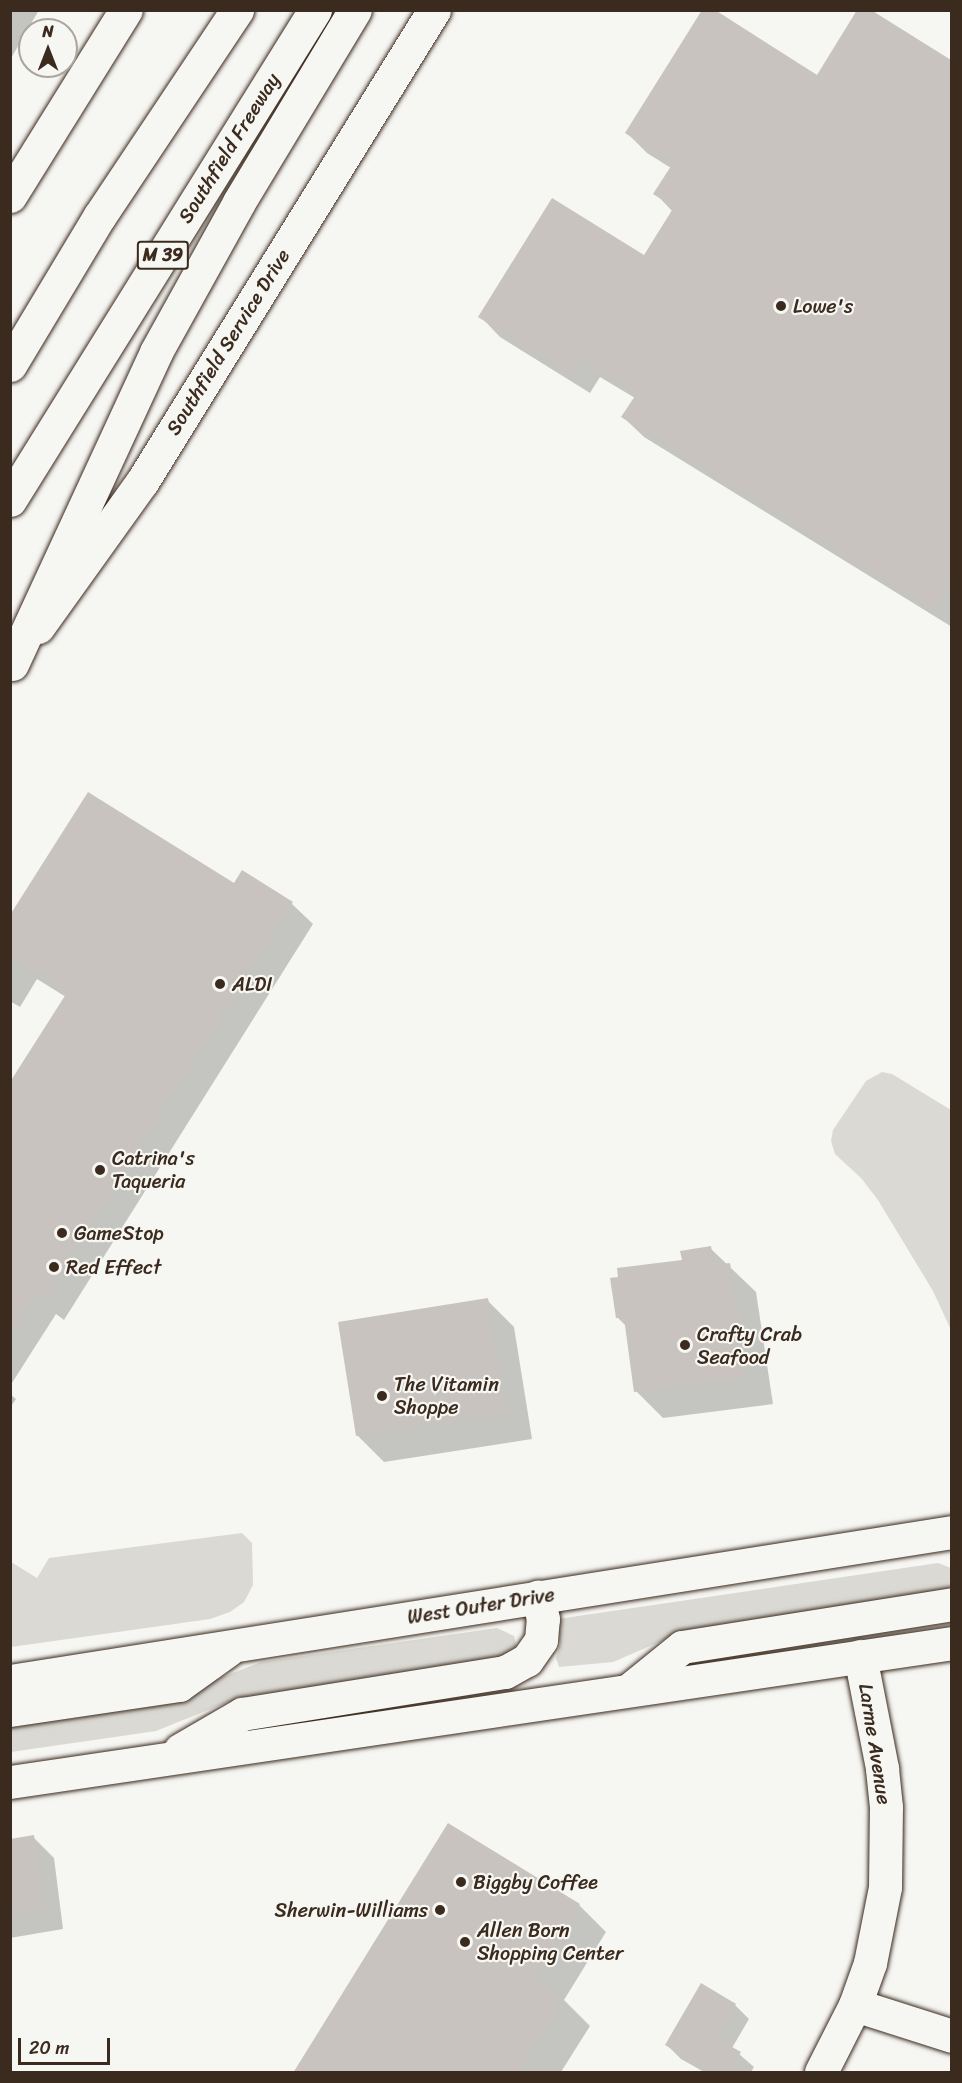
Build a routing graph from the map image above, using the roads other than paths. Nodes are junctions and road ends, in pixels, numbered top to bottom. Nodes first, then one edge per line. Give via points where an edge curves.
1 (126, 10) edge
2 (237, 10) edge
3 (315, 10) edge
4 (354, 10) edge
5 (434, 10) edge
6 (10, 196) edge
7 (99, 217) junction
8 (10, 320) edge
9 (10, 365) edge
10 (10, 500) edge
11 (11, 665) edge
12 (951, 1533) edge
13 (538, 1597) junction
14 (951, 1604) edge
15 (951, 1643) edge
16 (235, 1645) junction
17 (860, 1656) junction
18 (10, 1681) edge
19 (628, 1690) junction
20 (10, 1710) edge
21 (165, 1759) junction
22 (10, 1782) edge
23 (855, 2005) junction
24 (951, 2036) edge
25 (821, 2073) edge

1 - 6 main road
2 - 7 main road
3 - 10 main road, Southfield Freeway / M 39
4 - 11 main road via 239,202 156,352
5 - 11 main road, Southfield Service Drive via 142,482
7 - 8 main road
7 - 9 main road
12 - 13 main road, West Outer Drive
13 - 16 main road, West Outer Drive
13 - 21 main road via 543,1619 541,1640 527,1660 505,1672 242,1714
14 - 19 main road via 682,1647
15 - 17 main road
16 - 18 main road, West Outer Drive
16 - 20 main road via 179,1685
17 - 19 main road
17 - 23 main road, Larme Avenue via 882,1768 887,1849 879,1925
19 - 21 main road
21 - 22 main road
23 - 24 main road
23 - 25 main road, Larme Avenue

